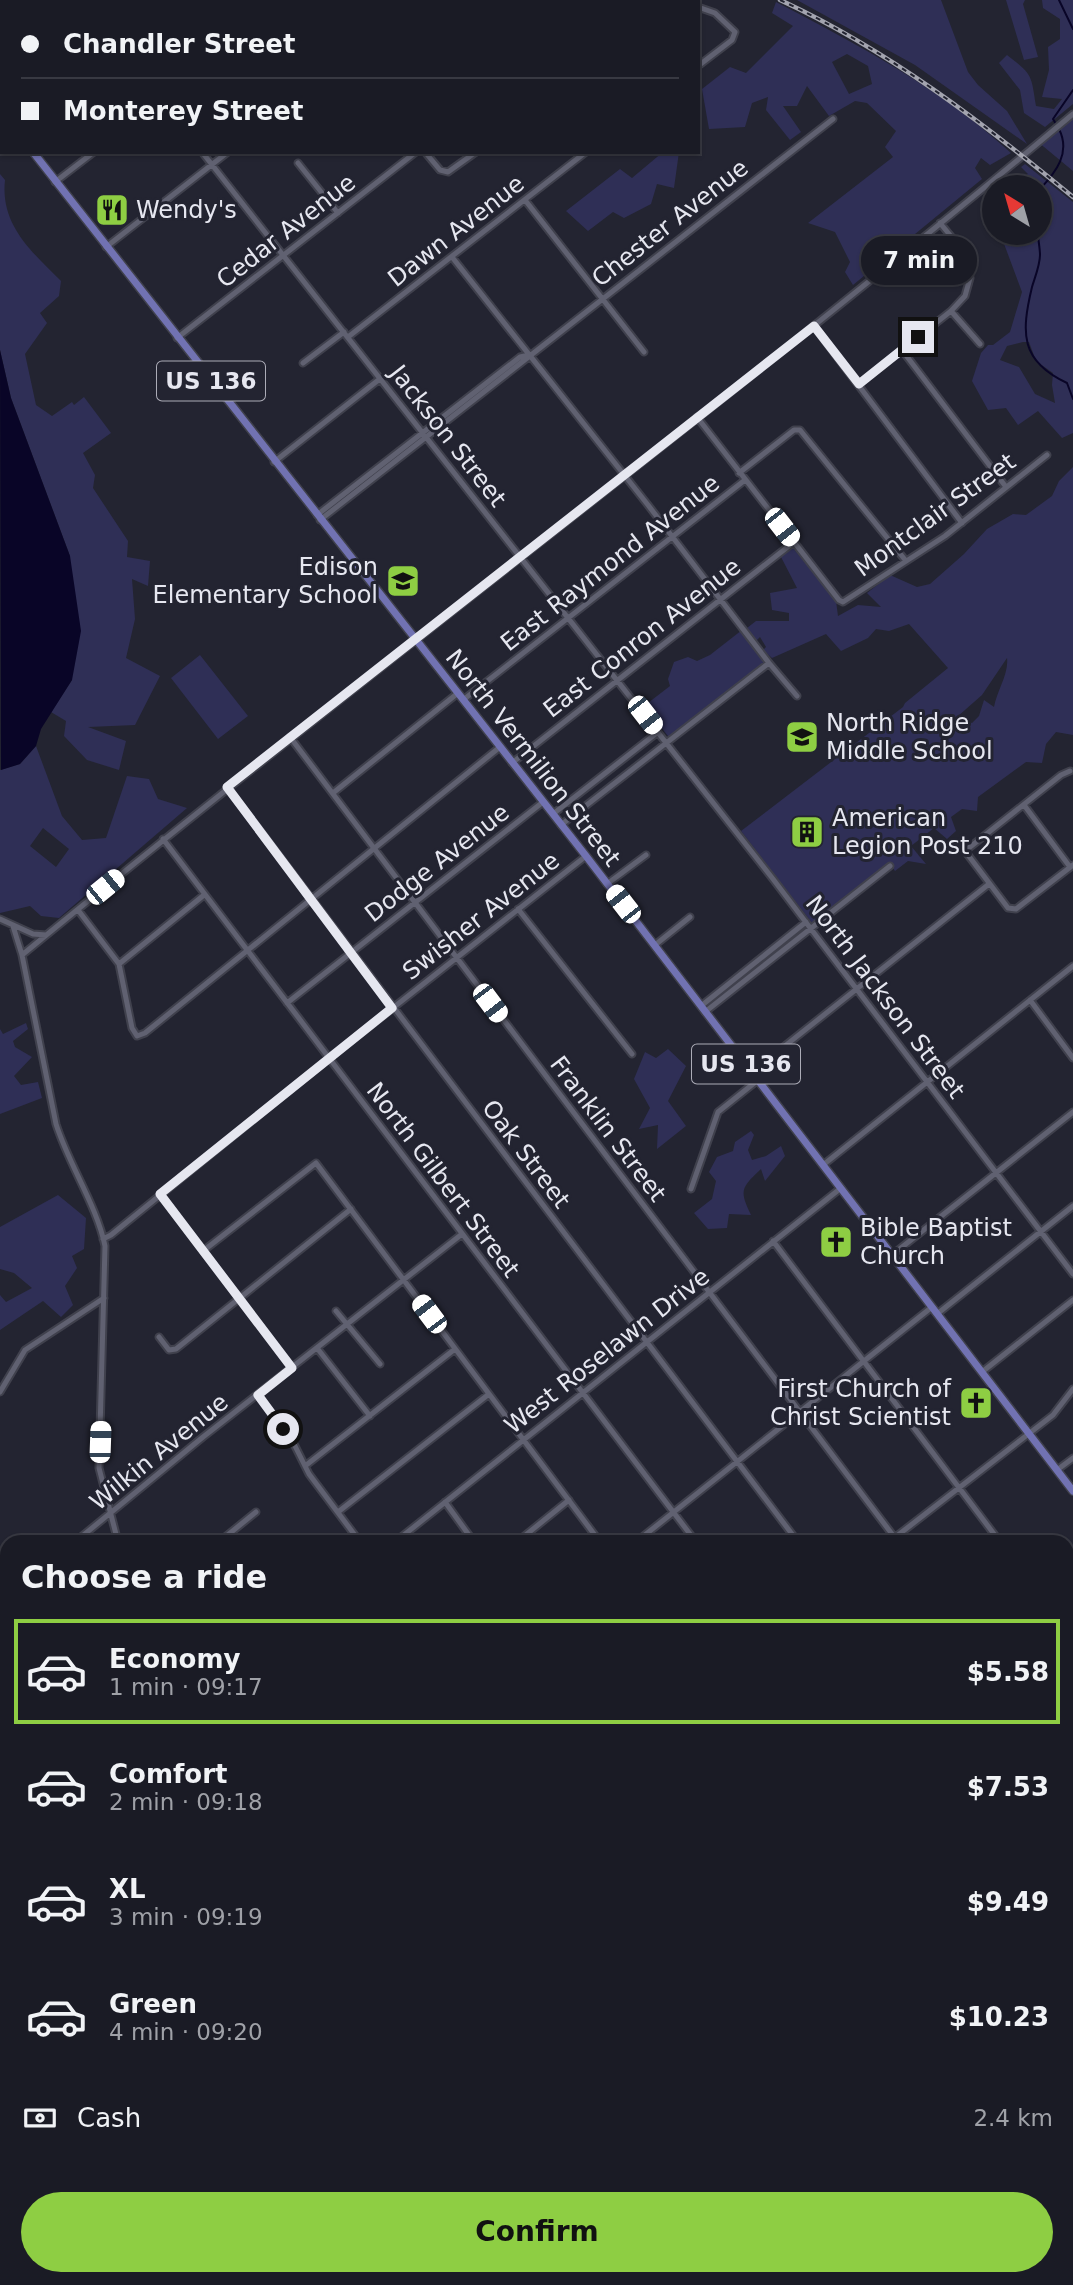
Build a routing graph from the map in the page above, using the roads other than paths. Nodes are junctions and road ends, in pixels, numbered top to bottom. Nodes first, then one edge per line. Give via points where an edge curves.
1 (700, 8) edge
2 (742, 30) dead end
3 (735, 32) junction
4 (700, 64) edge
5 (1070, 116) edge
6 (834, 119) dead end
7 (34, 154) edge
8 (91, 154) edge
9 (204, 154) edge
10 (225, 154) edge
11 (413, 154) edge
12 (427, 154) edge
13 (473, 154) edge
14 (583, 154) edge
15 (298, 163) dead end
16 (212, 164) junction
17 (55, 182) junction
18 (525, 200) junction
19 (338, 213) junction
20 (940, 223) junction
21 (106, 247) junction
22 (284, 254) junction
23 (452, 257) junction
24 (602, 298) junction
25 (951, 311) junction
26 (814, 326) junction
27 (346, 335) junction
28 (177, 338) junction
29 (980, 344) dead end
30 (902, 350) junction
31 (644, 352) dead end
32 (529, 355) junction
33 (303, 363) dead end
34 (381, 378) junction
35 (859, 384) junction
36 (697, 417) junction
37 (425, 434) junction
38 (1047, 455) dead end
39 (274, 462) junction
40 (739, 473) junction
41 (624, 475) junction
42 (745, 480) junction
43 (1006, 487) junction
44 (318, 517) junction
45 (962, 523) junction
46 (672, 537) junction
47 (794, 542) junction
48 (521, 556) junction
49 (906, 561) junction
50 (720, 598) junction
51 (568, 618) junction
52 (415, 639) junction
53 (769, 663) junction
54 (617, 680) junction
55 (461, 696) junction
56 (797, 696) dead end
57 (658, 732) junction
58 (290, 737) junction
59 (666, 742) junction
60 (500, 747) junction
61 (512, 763) junction
62 (1070, 771) dead end
63 (227, 787) junction
64 (333, 793) junction
65 (543, 802) junction
66 (1024, 805) junction
67 (553, 814) junction
68 (561, 825) junction
69 (163, 839) junction
70 (374, 848) junction
71 (646, 855) dead end
72 (586, 856) junction
73 (890, 866) dead end
74 (1072, 866) edge
75 (607, 884) junction
76 (989, 884) junction
77 (204, 895) junction
78 (310, 898) junction
79 (416, 902) junction
80 (518, 909) junction
81 (78, 910) junction
82 (690, 917) dead end
83 (0, 919) edge
84 (808, 925) junction
85 (13, 926) junction
86 (46, 935) junction
87 (655, 945) junction
88 (247, 950) junction
89 (352, 953) junction
90 (22, 955) junction
91 (457, 957) junction
92 (120, 964) junction
93 (1073, 966) edge
94 (856, 989) junction
95 (1030, 1000) junction
96 (287, 1003) junction
97 (392, 1008) junction
98 (703, 1009) junction
99 (632, 1054) dead end
100 (329, 1058) junction
101 (1073, 1058) edge
102 (752, 1072) junction
103 (758, 1080) junction
104 (928, 1082) junction
105 (1073, 1112) edge
106 (823, 1165) junction
107 (997, 1172) junction
108 (841, 1188) junction
109 (691, 1189) dead end
110 (160, 1194) junction
111 (1073, 1206) edge
112 (351, 1209) junction
113 (1041, 1232) junction
114 (462, 1234) junction
115 (103, 1239) junction
116 (773, 1241) junction
117 (203, 1251) junction
118 (892, 1255) junction
119 (1073, 1274) edge
120 (403, 1279) junction
121 (710, 1292) junction
122 (104, 1298) junction
123 (239, 1298) junction
124 (1073, 1300) edge
125 (932, 1307) junction
126 (336, 1311) dead end
127 (937, 1314) junction
128 (347, 1324) junction
129 (159, 1337) dead end
130 (646, 1343) junction
131 (317, 1348) junction
132 (455, 1349) junction
133 (864, 1361) junction
134 (380, 1364) dead end
135 (292, 1368) junction
136 (982, 1372) junction
137 (1073, 1389) edge
138 (0, 1392) edge
139 (583, 1393) junction
140 (489, 1394) junction
141 (258, 1395) junction
142 (800, 1412) junction
143 (370, 1416) junction
144 (1028, 1434) junction
145 (524, 1440) junction
146 (1073, 1458) edge
147 (737, 1462) junction
148 (305, 1466) junction
149 (1057, 1470) junction
150 (958, 1487) junction
151 (1073, 1491) edge
152 (569, 1500) junction
153 (445, 1503) junction
154 (256, 1512) dead end
155 (338, 1512) junction
156 (674, 1512) junction
157 (110, 1514) junction
158 (84, 1535) edge
159 (116, 1535) edge
160 (228, 1535) edge
161 (355, 1535) edge
162 (404, 1535) edge
163 (469, 1535) edge
164 (526, 1535) edge
165 (595, 1535) edge
166 (645, 1535) edge
167 (691, 1535) edge
168 (793, 1535) edge
169 (890, 1535) edge
170 (900, 1535) edge
171 (995, 1535) edge

1 - 3 street via 715,13
2 - 3 street
3 - 4 street via 732,40
5 - 20 street
6 - 24 street, Chester Avenue
7 - 17 main road, North Vermilion Street / US 136
8 - 17 street
9 - 16 street, Jackson Street
10 - 16 street
11 - 19 street, Cedar Avenue
12 - 13 street via 440,170 449,172
14 - 18 street, Dawn Avenue
15 - 19 street
16 - 21 street
16 - 22 street, Jackson Street
17 - 21 main road, North Vermilion Street / US 136
18 - 23 street, Dawn Avenue
18 - 24 street
19 - 22 street, Cedar Avenue
20 - 25 street via 968,263 970,278 965,296
20 - 26 street
21 - 28 main road, North Vermilion Street / US 136
22 - 27 street, Jackson Street
22 - 28 street, Cedar Avenue
23 - 27 street, Dawn Avenue
23 - 32 street
24 - 31 street
24 - 32 street, Chester Avenue
25 - 29 street
25 - 30 street
26 - 35 street
26 - 36 street
27 - 33 street, Dawn Avenue
27 - 34 street, Jackson Street
28 - 39 main road, North Vermilion Street / US 136
30 - 35 street
30 - 43 street
32 - 37 street, Chester Avenue via 520,357
32 - 41 street
34 - 37 street, Jackson Street
34 - 39 street
35 - 45 street
36 - 40 street
36 - 41 street
37 - 44 street, Chester Avenue
37 - 48 street, Jackson Street
38 - 43 street, Montclair Street
39 - 44 main road, North Vermilion Street / US 136
40 - 42 street
40 - 49 street, East Raymond Avenue via 800,430
41 - 46 street
41 - 48 street
42 - 46 street, East Raymond Avenue
42 - 47 street
43 - 45 street, Montclair Street
44 - 52 main road, North Vermilion Street / US 136
45 - 49 street, Montclair Street
46 - 50 street
46 - 51 street, East Raymond Avenue
47 - 49 street, Montclair Street via 843,603
47 - 50 street, East Conron Avenue
48 - 51 street, Jackson Street
48 - 52 street
50 - 53 street
50 - 54 street, East Conron Avenue
51 - 54 street, Jackson Street
51 - 55 street, East Raymond Avenue
52 - 55 main road, North Vermilion Street / US 136
52 - 58 street
53 - 56 street
53 - 59 street
54 - 57 street, Jackson Street
54 - 61 street, East Conron Avenue
55 - 60 main road, North Vermilion Street / US 136
55 - 64 street, East Raymond Avenue
57 - 59 street, Jackson Street
57 - 67 street
58 - 63 street
58 - 64 street, Franklin Street
59 - 68 street
59 - 84 street, North Jackson Street
60 - 61 main road, North Vermilion Street / US 136
60 - 70 street
61 - 65 main road, North Vermilion Street / US 136
62 - 66 street
63 - 69 street
63 - 78 street, Oak Street
64 - 70 street, Franklin Street
65 - 67 main road, North Vermilion Street / US 136
65 - 79 street, Dodge Avenue
66 - 74 street
66 - 76 street via 964,851
67 - 68 main road, North Vermilion Street / US 136
68 - 72 main road, North Vermilion Street / US 136
69 - 77 street, North Gilbert Street
69 - 81 street
70 - 78 street
70 - 79 street, Franklin Street
71 - 75 street
72 - 75 main road, North Vermilion Street / US 136
72 - 80 street, Swisher Avenue
73 - 84 street
74 - 76 street via 1016,909 1008,908
75 - 87 main road, North Vermilion Street / US 136
76 - 94 street
77 - 88 street, North Gilbert Street
77 - 92 street
78 - 88 street
78 - 89 street, Oak Street
79 - 89 street, Dodge Avenue
79 - 91 street, Franklin Street
80 - 91 street, Swisher Avenue
80 - 99 street
81 - 86 street
81 - 92 street
82 - 87 street
83 - 85 street
84 - 94 street, North Jackson Street
84 - 98 street
85 - 86 street
85 - 90 street
86 - 90 street
87 - 98 main road, North Vermilion Street / US 136
88 - 92 street via 137,1036
88 - 96 street, North Gilbert Street
89 - 96 street, Dodge Avenue
89 - 97 street, Oak Street
90 - 115 street via 56,1124
91 - 97 street, Swisher Avenue
91 - 121 street, Franklin Street
93 - 95 street
94 - 102 street
94 - 104 street, North Jackson Street
95 - 101 street
95 - 104 street
96 - 100 street, North Gilbert Street
97 - 100 street, Swisher Avenue
97 - 130 street, Oak Street
98 - 102 main road, North Vermilion Street / US 136
100 - 110 street, Swisher Avenue
100 - 114 street, North Gilbert Street
102 - 103 main road, North Vermilion Street / US 136
103 - 106 main road, North Vermilion Street / US 136
103 - 109 street via 719,1112
104 - 106 street
104 - 107 street, North Jackson Street
105 - 107 street
106 - 108 main road, North Vermilion Street / US 136
107 - 113 street, North Jackson Street
107 - 118 street
108 - 116 street, West Roselawn Drive
108 - 118 main road, North Vermilion Street / US 136
110 - 115 street, Swisher Avenue
110 - 117 street
111 - 113 street
112 - 117 street via 316,1163
112 - 120 street
112 - 123 street
113 - 119 street, North Jackson Street
113 - 127 street
114 - 120 street, Wilkin Avenue
114 - 139 street, North Gilbert Street
115 - 122 street
116 - 121 street, West Roselawn Drive
116 - 133 street
117 - 123 street
118 - 125 main road, North Vermilion Street / US 136
120 - 128 street, Wilkin Avenue
120 - 132 street
121 - 130 street, West Roselawn Drive
121 - 142 street, Franklin Street
122 - 138 street via 25,1350
122 - 157 street via 99,1468
123 - 129 street via 176,1349 169,1350
123 - 135 street
124 - 136 street
125 - 127 main road, North Vermilion Street / US 136
125 - 133 street
126 - 128 street
127 - 136 main road, North Vermilion Street / US 136
128 - 131 street, Wilkin Avenue
128 - 134 street
130 - 139 street, West Roselawn Drive
130 - 147 street, Oak Street
131 - 135 street, Wilkin Avenue
131 - 143 street
132 - 140 street
132 - 143 street
133 - 142 street
133 - 150 street
135 - 141 street, Wilkin Avenue
136 - 144 main road, North Vermilion Street / US 136
137 - 144 street via 1053,1415
139 - 145 street, West Roselawn Drive
139 - 156 street, North Gilbert Street
140 - 145 street
140 - 155 street
141 - 148 street
141 - 157 street, Wilkin Avenue
142 - 147 street
142 - 169 street, Franklin Street
143 - 148 street
144 - 149 main road, North Vermilion Street / US 136
144 - 150 street
145 - 152 street
145 - 153 street, West Roselawn Drive
146 - 149 street
147 - 156 street
147 - 168 street, Oak Street
148 - 155 street
149 - 151 main road, North Vermilion Street / US 136
150 - 170 street
150 - 171 street
152 - 164 street
152 - 165 street
153 - 162 street, West Roselawn Drive
153 - 163 street
154 - 160 street
155 - 161 street
156 - 166 street
156 - 167 street, North Gilbert Street
157 - 158 street, Wilkin Avenue
157 - 159 street

